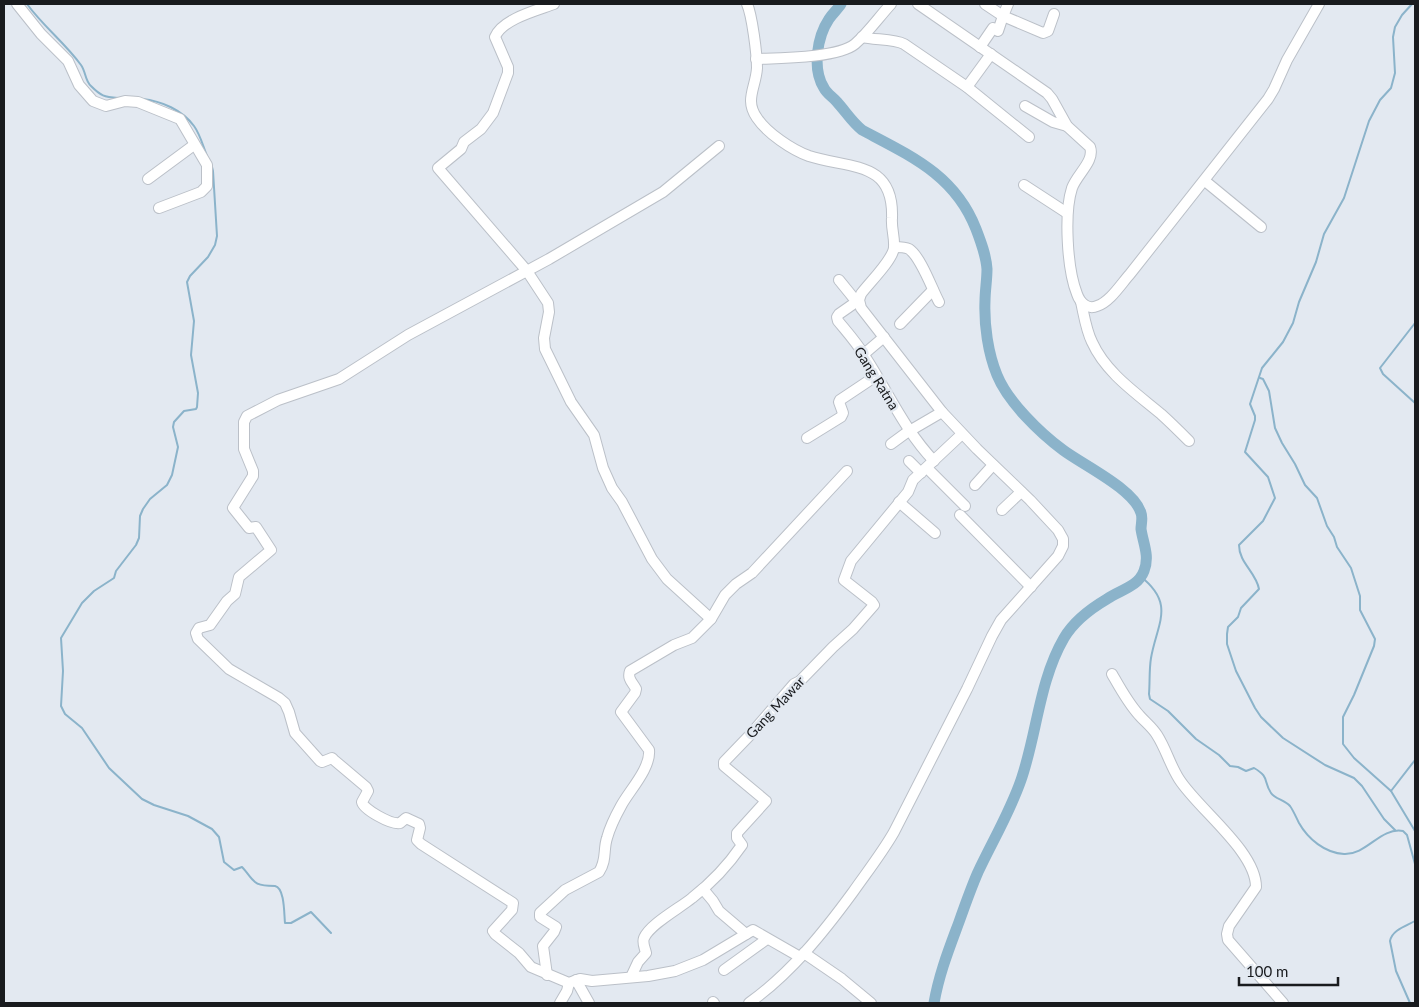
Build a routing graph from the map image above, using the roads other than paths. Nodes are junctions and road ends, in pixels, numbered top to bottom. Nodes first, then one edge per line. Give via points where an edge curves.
1 (17, 4) edge
2 (554, 4) edge
3 (747, 4) edge
4 (891, 4) edge
5 (918, 4) edge
6 (985, 4) edge
7 (1008, 4) edge
8 (1319, 4) edge
9 (1054, 14) dead end
10 (1003, 16) junction
11 (862, 37) junction
12 (980, 47) junction
13 (991, 54) junction
14 (756, 59) junction
15 (967, 87) junction
16 (1025, 106) dead end
17 (1067, 126) junction
18 (1029, 137) dead end
19 (194, 144) junction
20 (719, 146) dead end
21 (148, 179) dead end
22 (1205, 181) junction
23 (1024, 185) dead end
24 (159, 208) dead end
25 (1067, 213) junction
26 (1261, 228) dead end
27 (894, 247) junction
28 (527, 271) junction
29 (839, 280) dead end
30 (933, 290) junction
31 (857, 301) junction
32 (938, 302) dead end
33 (1080, 302) junction
34 (900, 324) dead end
35 (884, 337) junction
36 (864, 354) junction
37 (876, 376) junction
38 (942, 412) junction
39 (910, 431) junction
40 (962, 434) junction
41 (807, 438) dead end
42 (1189, 441) dead end
43 (891, 444) dead end
44 (909, 461) dead end
45 (993, 466) junction
46 (927, 467) junction
47 (847, 471) dead end
48 (976, 485) dead end
49 (1021, 492) junction
50 (899, 502) junction
51 (1002, 510) dead end
52 (935, 534) dead end
53 (1031, 587) junction
54 (711, 619) junction
55 (1112, 674) dead end
56 (703, 889) junction
57 (746, 934) junction
58 (767, 939) junction
59 (802, 955) junction
60 (724, 970) dead end
61 (547, 975) junction
62 (631, 977) junction
63 (573, 981) junction
64 (560, 1003) edge
65 (589, 1003) edge
66 (749, 1003) edge
67 (871, 1003) edge
68 (1283, 1003) edge

1 - 19 street via 68,61 79,85 93,101 106,106 131,101 174,116 182,121
2 - 28 street via 517,16 497,32 495,37 508,73 493,112 481,130 438,168
3 - 14 street
4 - 11 street
5 - 12 street
6 - 10 street
7 - 10 street
8 - 22 street via 1274,90
9 - 10 street via 1048,31 1043,33
10 - 12 street via 998,31 993,28
11 - 14 street via 846,50
11 - 15 street via 900,42
12 - 13 street
13 - 15 street
13 - 17 street via 1047,93
14 - 27 street via 750,101 756,118 798,151 858,167 882,180 892,201
15 - 18 street
16 - 17 street
17 - 25 street via 1088,143 1091,151 1090,159 1075,181
19 - 21 street
19 - 24 street via 207,165 207,186 201,192
20 - 28 street via 663,192
22 - 26 street
22 - 33 street via 1111,296 1095,307
23 - 25 street
25 - 33 street via 1071,269
27 - 30 street via 908,248 913,252
27 - 31 street via 889,259
28 - 54 street via 549,304 544,338 546,353 571,402 594,435 612,488 667,579
28 - 61 street via 408,335 339,378 278,400 247,416 244,449 253,476 233,508 249,528 256,527 271,550 239,577 235,594 210,626 199,628 196,633 198,639 229,669 285,703 295,733 320,761 332,758 366,786 368,791 363,806 382,818 400,823 406,818 419,824 417,840 421,844 510,900 514,906 512,910 493,931 531,968
29 - 31 street
30 - 32 street
30 - 34 street
31 - 35 street
31 - 36 street, Gang Ratna via 837,317
33 - 42 street via 1090,337 1102,360
35 - 36 street
35 - 38 street
36 - 37 street, Gang Ratna
37 - 39 street, Gang Ratna
37 - 41 street via 840,400 842,417
38 - 39 street
38 - 40 street
39 - 43 street
39 - 46 street, Gang Ratna via 923,450
40 - 45 street
40 - 46 street, Gang Mawar
44 - 46 street
45 - 48 street
45 - 49 street
46 - 50 street, Gang Mawar
46 - 53 street
47 - 54 street via 752,573 725,595
49 - 51 street
49 - 53 street via 1063,539 1058,556
50 - 52 street
50 - 56 street, Gang Mawar via 851,561 844,577 874,606 794,684 724,762 724,766 766,801 738,833 741,848
53 - 59 street via 995,630 889,841 826,929
54 - 61 street via 692,638 674,644 630,671 629,678 636,689 621,712 649,750 648,759 608,833 606,856 599,872 565,890 540,913 540,917 556,927 543,946
55 - 68 street via 1138,714 1156,733 1179,779 1238,848 1250,868 1256,887 1226,934
56 - 57 street via 716,907
56 - 62 street, Gang Mawar via 647,933 644,942 646,953
57 - 58 street via 750,930 755,931
57 - 62 street via 694,965 664,974
58 - 59 street
58 - 60 street
59 - 66 street via 774,984
59 - 67 street via 842,979
61 - 63 street
62 - 63 street
63 - 64 street
63 - 65 street

